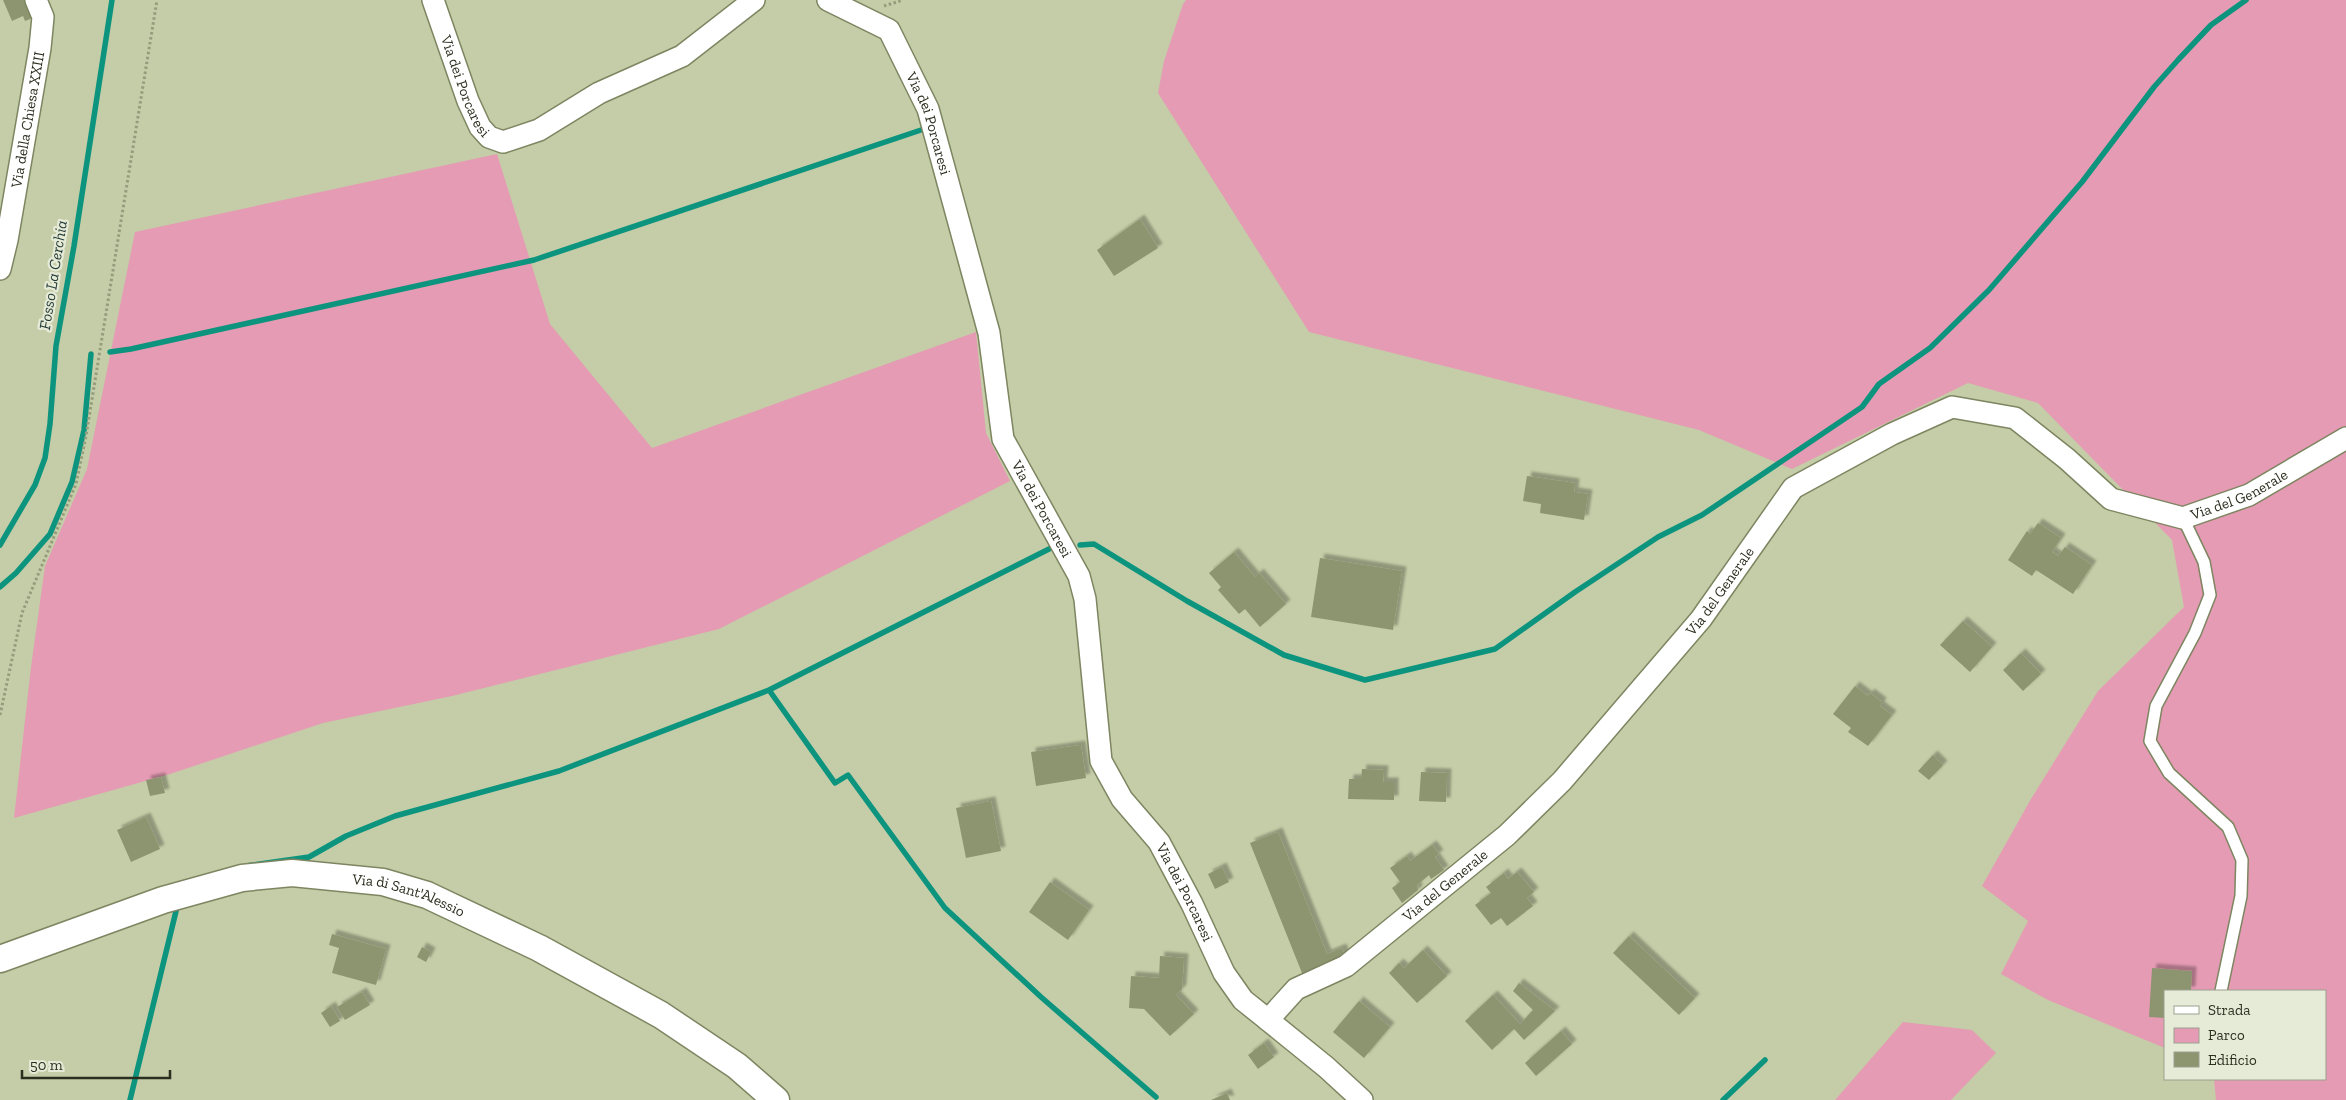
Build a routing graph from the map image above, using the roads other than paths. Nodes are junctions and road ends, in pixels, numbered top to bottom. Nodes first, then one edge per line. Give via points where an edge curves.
1 (432, 0) edge
2 (754, 0) edge
3 (828, 0) edge
4 (42, 6) edge
5 (0, 269) edge
6 (2346, 438) edge
7 (2183, 518) junction
8 (0, 959) edge
9 (2221, 990) edge
10 (1268, 1020) junction
11 (776, 1100) edge
12 (1362, 1100) edge

1 - 2 street, Via dei Porcaresi via 480,127 489,137 503,142 539,130 599,93 682,56
3 - 10 street, Via dei Porcaresi via 889,30 928,109 989,333 1003,439 1079,576 1085,599 1101,761 1122,799 1159,842 1224,973 1243,1000
4 - 5 street, Via della Chiesa XXIII via 8,240
6 - 7 street, Via del Generale via 2249,495
7 - 9 lane via 2204,562 2210,595 2195,633 2156,706 2150,741 2169,774 2228,827 2242,860 2241,896
7 - 10 street, Via del Generale via 2111,499 2015,418 1952,407 1892,434 1793,488 1700,619 1562,781 1492,847 1346,966 1296,989
8 - 11 street, Via di Sant'Alessio via 162,900 242,878 292,873 383,882 427,895 539,948 652,1010 737,1066
10 - 12 street

